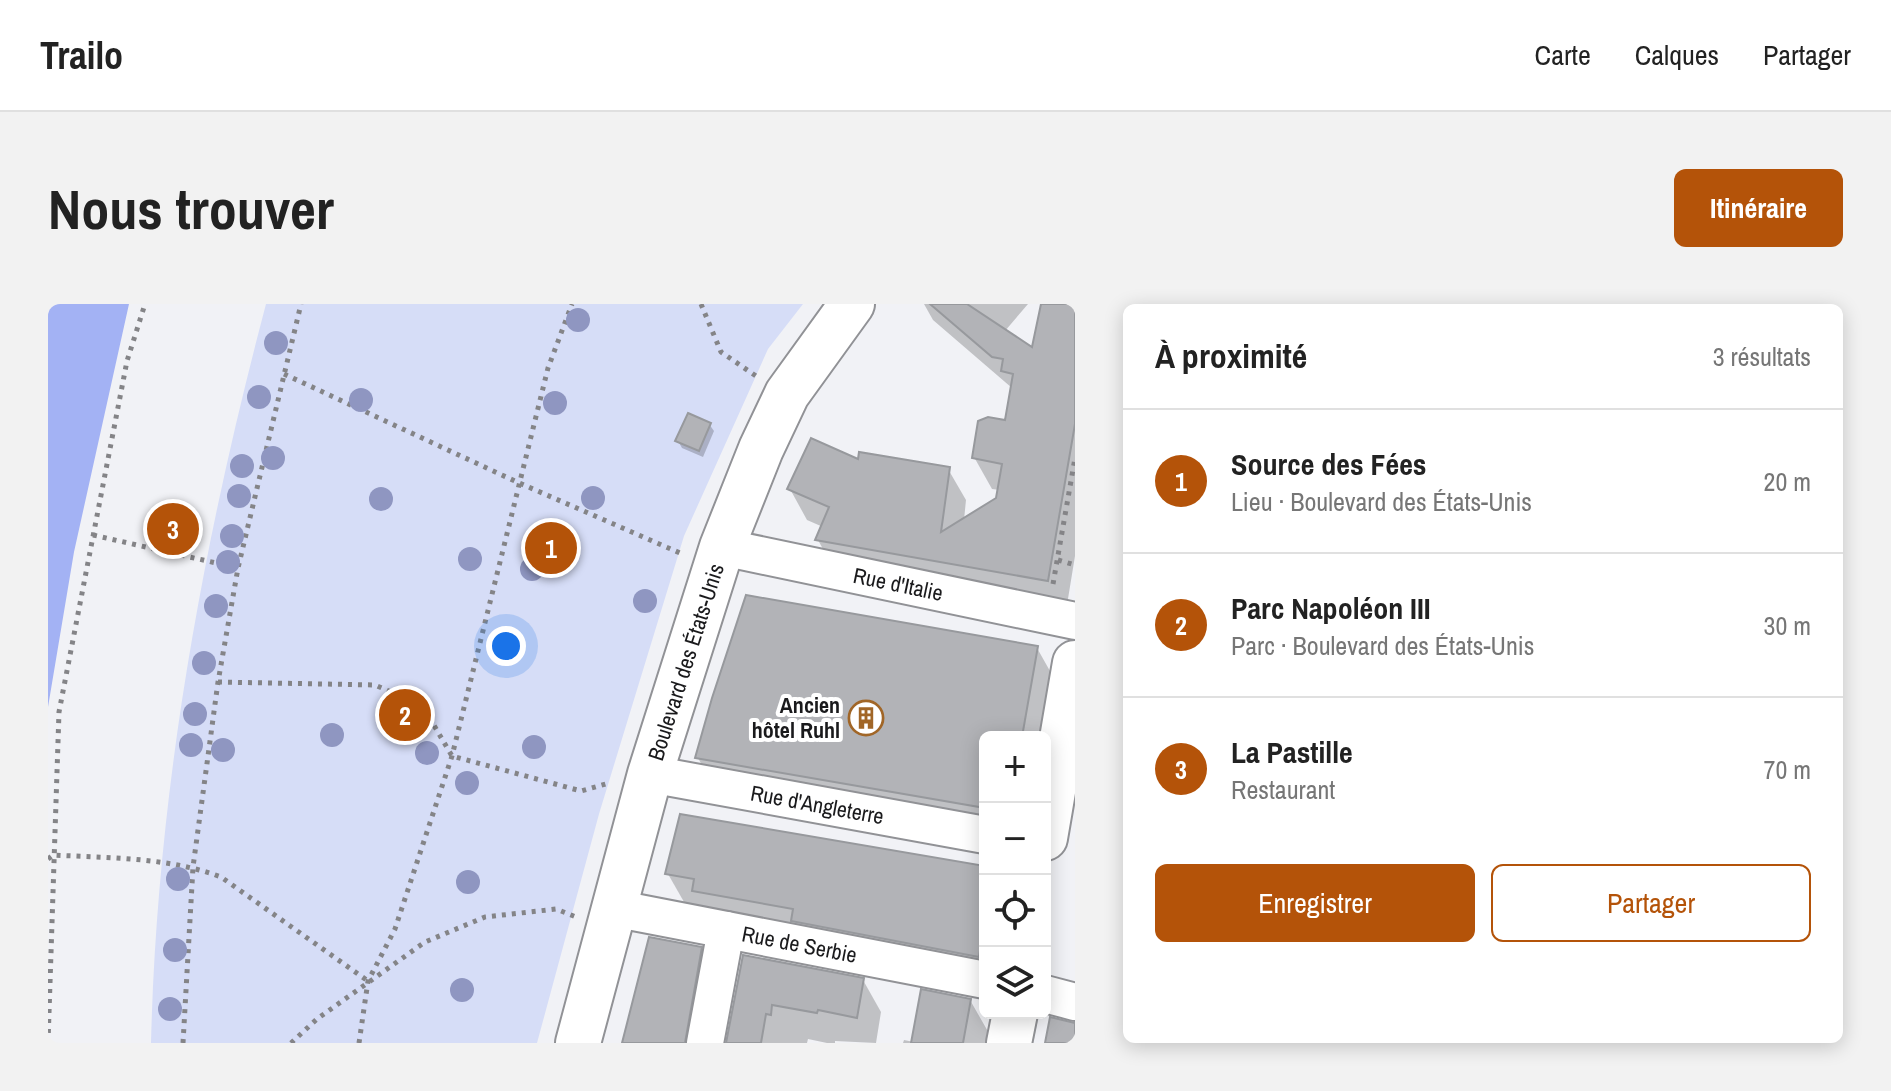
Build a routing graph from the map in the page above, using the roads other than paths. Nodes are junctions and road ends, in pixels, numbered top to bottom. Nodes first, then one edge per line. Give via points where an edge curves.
1 (852, 304) edge
2 (716, 564) junction
3 (1075, 621) edge
4 (1075, 663) edge
5 (650, 774) junction
6 (1051, 803) edge
7 (979, 834) edge
8 (609, 920) junction
9 (726, 930) junction
10 (979, 979) edge
11 (1051, 996) edge
12 (1075, 1002) edge
13 (1014, 1019) edge
14 (578, 1043) edge
15 (705, 1043) edge
16 (1009, 1043) edge

1 - 2 main road, Boulevard des États-Unis via 787,394
2 - 3 street, Rue d'Italie
2 - 5 main road, Boulevard des États-Unis
4 - 6 main road
5 - 7 street, Rue d'Angleterre
5 - 8 main road, Boulevard des États-Unis
8 - 9 street, Rue de Serbie
8 - 14 main road, Boulevard des États-Unis
9 - 10 street, Rue de Serbie
9 - 15 street
11 - 12 street
13 - 16 main road

